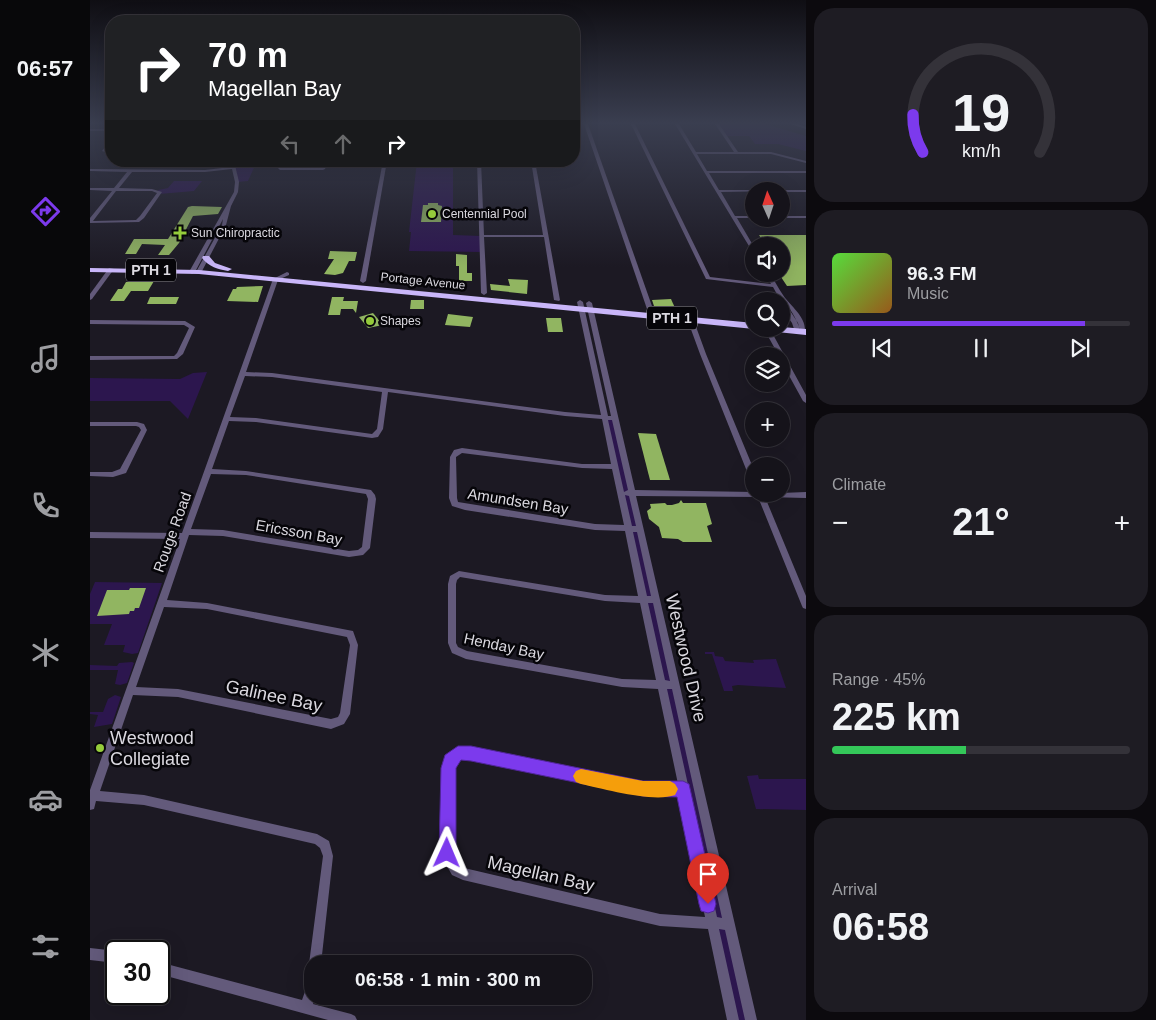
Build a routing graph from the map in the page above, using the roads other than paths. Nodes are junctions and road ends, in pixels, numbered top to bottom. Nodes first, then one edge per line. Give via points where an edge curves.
1 (130, 171) edge
2 (234, 172) edge
3 (383, 172) edge
4 (479, 172) edge
5 (534, 172) edge
6 (602, 172) edge
7 (656, 172) edge
8 (706, 172) joint
9 (806, 172) edge
10 (90, 189) edge
11 (115, 189) junction
12 (717, 191) junction
13 (806, 191) edge
14 (229, 206) junction
15 (734, 218) junction
16 (745, 218) edge
17 (790, 218) edge
18 (806, 218) edge
19 (90, 222) edge
20 (482, 236) junction
21 (546, 236) junction
22 (746, 237) edge
23 (206, 258) junction
24 (90, 265) edge
25 (111, 269) junction
26 (196, 269) junction
27 (90, 270) edge
28 (228, 270) junction
29 (281, 276) junction
30 (363, 281) junction
31 (773, 282) edge
32 (775, 286) junction
33 (484, 293) junction
34 (90, 298) edge
35 (557, 300) junction
36 (585, 306) junction
37 (650, 309) junction
38 (690, 317) junction
39 (745, 319) edge
40 (90, 322) edge
41 (745, 325) edge
42 (801, 328) edge
43 (771, 337) edge
44 (90, 358) edge
45 (242, 374) junction
46 (385, 390) junction
47 (806, 401) edge
48 (610, 418) junction
49 (228, 419) junction
50 (90, 424) edge
51 (745, 457) edge
52 (615, 467) junction
53 (209, 471) junction
54 (90, 474) edge
55 (620, 493) junction
56 (632, 493) junction
57 (745, 494) edge
58 (790, 495) edge
59 (806, 495) edge
60 (763, 502) edge
61 (627, 528) junction
62 (640, 529) junction
63 (186, 534) junction
64 (90, 535) edge
65 (642, 599) junction
66 (656, 600) junction
67 (161, 603) junction
68 (806, 606) edge
69 (661, 685) junction
70 (675, 685) junction
71 (130, 691) junction
72 (683, 789) junction
73 (92, 800) edge
74 (712, 924) junction
75 (730, 924) junction
76 (90, 954) edge
77 (316, 955) edge
78 (105, 956) edge
79 (170, 971) edge
80 (307, 1005) edge
81 (306, 1008) junction
82 (351, 1020) edge
83 (733, 1020) edge
84 (751, 1020) edge

1 - 11 street
2 - 14 street via 236,189
3 - 30 street
4 - 20 street
5 - 21 street
6 - 37 street
7 - 32 street via 708,278
8 - 9 street
8 - 12 street
10 - 11 street
11 - 19 street
11 - 19 street via 160,192 137,221
12 - 13 street
12 - 15 street
14 - 23 street via 224,225
14 - 26 street via 222,213
15 - 16 street
15 - 22 street
17 - 18 street
20 - 21 street
20 - 33 street
21 - 35 street
23 - 26 street
23 - 28 highway via 211,264
24 - 26 highway, Portage Avenue / PTH 1
25 - 26 highway, Portage Avenue / PTH 1
25 - 27 highway, Portage Avenue / PTH 1
25 - 34 street
26 - 28 highway, Portage Avenue / PTH 1
26 - 29 highway, Portage Avenue / PTH 1 via 263,278
28 - 29 highway, Portage Avenue / PTH 1
29 - 30 highway, Portage Avenue / PTH 1
29 - 36 highway, Portage Avenue / PTH 1
29 - 45 street, Rouge Road
30 - 33 highway, Portage Avenue / PTH 1
31 - 32 street
32 - 42 street
33 - 35 highway, Portage Avenue / PTH 1
35 - 36 highway, Portage Avenue / PTH 1
36 - 37 highway, Portage Avenue / PTH 1
36 - 38 highway, Portage Avenue / PTH 1
36 - 48 street, Westwood Drive
37 - 38 highway, Portage Avenue / PTH 1
38 - 39 highway, Portage Avenue / PTH 1
38 - 41 highway, Portage Avenue / PTH 1
38 - 51 street
40 - 44 street via 185,323 192,327 175,358
43 - 47 street
45 - 46 street
45 - 49 street, Rouge Road
46 - 48 street
46 - 49 street via 380,430 372,436
48 - 52 street, Westwood Drive
48 - 56 street, Westwood Drive
49 - 53 street, Rouge Road
50 - 54 street via 137,424 144,428 123,472
52 - 55 street, Westwood Drive
52 - 61 street, Amundsen Bay via 587,467 462,450 455,452 453,457 453,498 455,504 465,507 595,527
53 - 63 street, Rouge Road
53 - 63 street, Ericsson Bay via 246,473 370,493 366,548 360,553 349,554 223,533
55 - 56 street
55 - 61 street, Westwood Drive
56 - 57 street
56 - 62 street, Westwood Drive
58 - 59 street
60 - 68 street
61 - 62 street, Amundsen Bay
61 - 65 street, Westwood Drive
62 - 66 street, Westwood Drive
63 - 64 street
63 - 67 street, Rouge Road
65 - 66 street, Henday Bay
65 - 69 street, Westwood Drive
65 - 69 street, Henday Bay via 605,598 459,574 453,578 452,584 452,643 455,650 466,655 622,683
66 - 70 street, Westwood Drive
67 - 71 street, Rouge Road
67 - 71 street, Galinee Bay via 207,606 350,634 354,645 345,714 341,721 330,724 178,693
69 - 70 street, Henday Bay
69 - 72 street, Westwood Drive
70 - 75 street, Westwood Drive
71 - 73 street, Rouge Road
72 - 74 street, Westwood Drive
72 - 74 street, Magellan Bay via 636,788 471,753 458,753 450,760 448,768 448,859 456,871 463,874 660,920
73 - 77 street via 144,800 323,843 328,856
74 - 75 street, Magellan Bay
74 - 83 street, Westwood Drive
75 - 84 street, Westwood Drive
76 - 78 street
79 - 81 street
80 - 81 street
81 - 82 street

